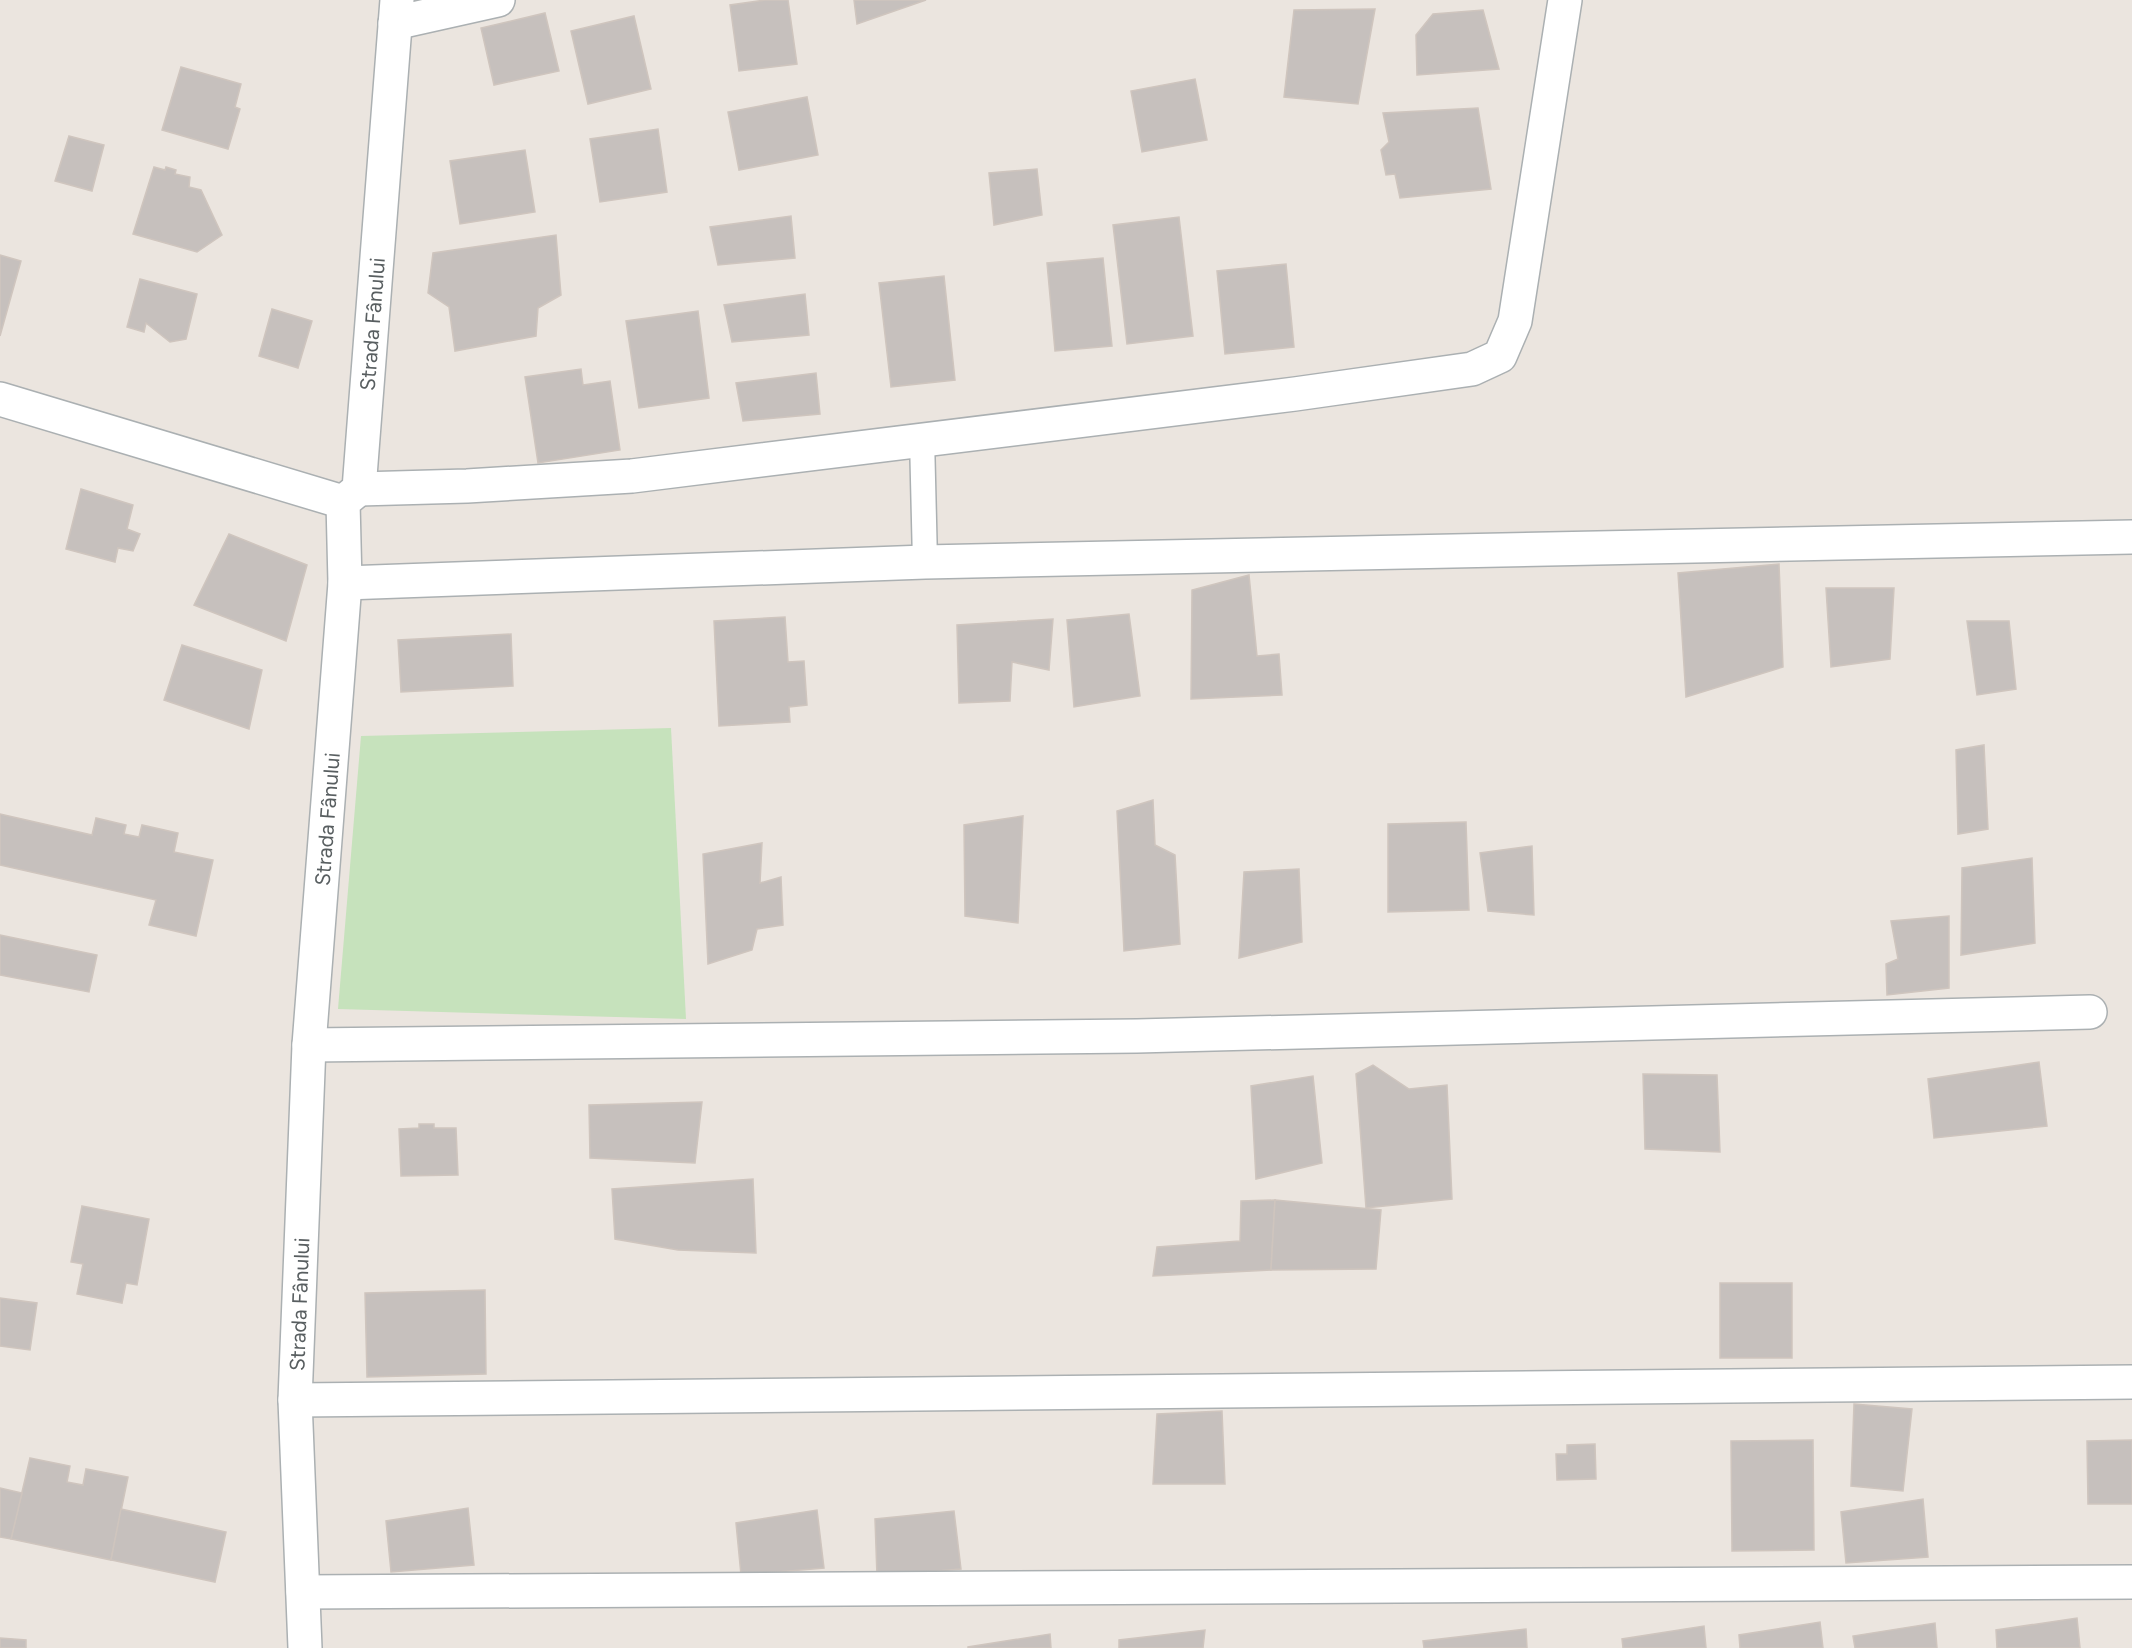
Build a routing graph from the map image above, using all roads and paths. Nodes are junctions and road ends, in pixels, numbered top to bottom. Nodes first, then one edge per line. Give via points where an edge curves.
1 (498, 0) edge
2 (1564, 0) edge
3 (396, 12) edge
4 (0, 399) edge
5 (922, 438) junction
6 (351, 495) junction
7 (2132, 537) edge
8 (925, 562) junction
9 (345, 583) junction
10 (2090, 1012) dead end
11 (309, 1045) junction
12 (2132, 1382) edge
13 (295, 1400) junction
14 (2132, 1582) edge
15 (303, 1592) junction
16 (305, 1648) edge

1 - 3 street
2 - 5 street via 1515,321 1500,356 1472,369
3 - 6 street, Strada Fânului
4 - 6 street
5 - 6 street via 632,476
5 - 8 lane
6 - 9 street, Strada Fânului
7 - 8 street
8 - 9 street
9 - 11 street, Strada Fânului
10 - 11 street via 1137,1036
11 - 13 street, Strada Fânului
12 - 13 street
13 - 15 street, Strada Fânului
14 - 15 street
15 - 16 street, Strada Fânului

